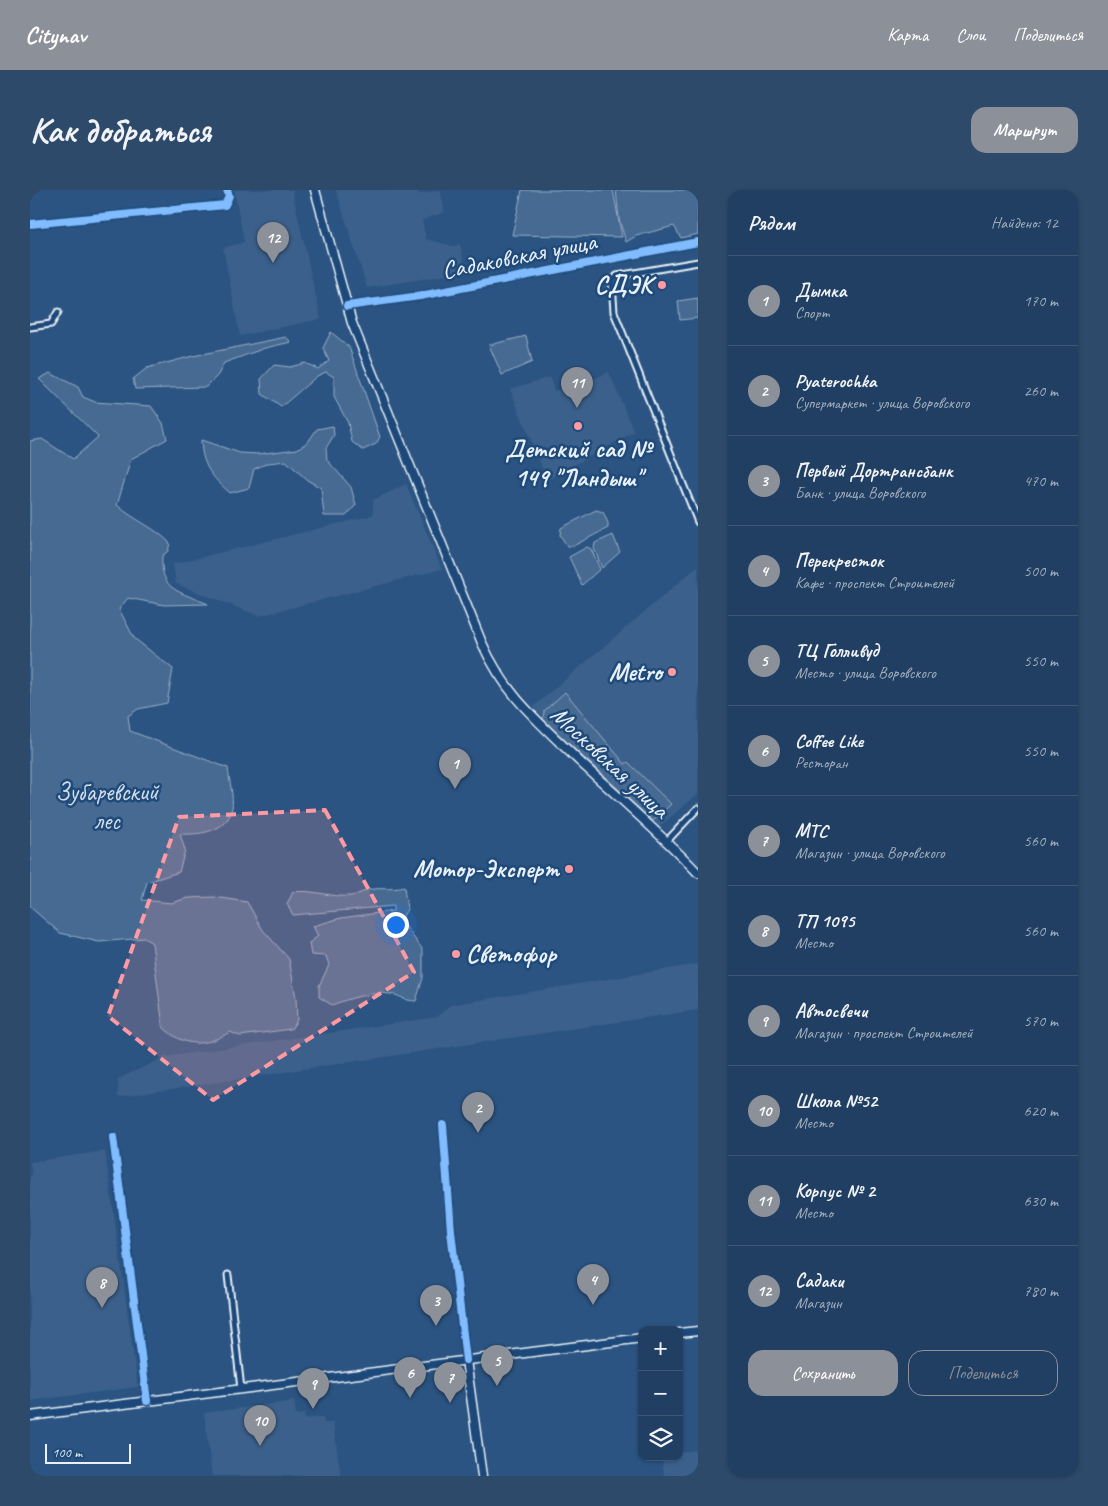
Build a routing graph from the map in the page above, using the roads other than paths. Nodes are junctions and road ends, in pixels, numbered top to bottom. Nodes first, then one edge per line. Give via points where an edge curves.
1 (315, 190) edge
2 (228, 193) edge
3 (30, 224) edge
4 (698, 242) edge
5 (698, 262) edge
6 (347, 306) junction
7 (58, 312) dead end
8 (30, 327) edge
9 (698, 522) edge
10 (698, 808) edge
11 (666, 842) junction
12 (698, 873) edge
13 (444, 1124) dead end
14 (113, 1137) dead end
15 (228, 1275) dead end
16 (698, 1331) edge
17 (683, 1333) edge
18 (638, 1338) edge
19 (466, 1360) junction
20 (241, 1389) junction
21 (147, 1401) junction
22 (30, 1416) edge
23 (482, 1476) edge

1 - 6 main road, Московская улица
2 - 3 street via 225,205
4 - 6 street, Садаковская улица via 420,296
5 - 9 street via 617,276 612,282 614,312
6 - 11 main road, Московская улица via 482,643 500,679 517,701
7 - 8 street via 51,324
10 - 11 street
11 - 12 main road, Московская улица
13 - 19 street via 451,1231
14 - 21 street
15 - 20 street
16 - 17 main road
18 - 19 main road
19 - 20 main road
19 - 23 main road
20 - 21 main road
21 - 22 main road

